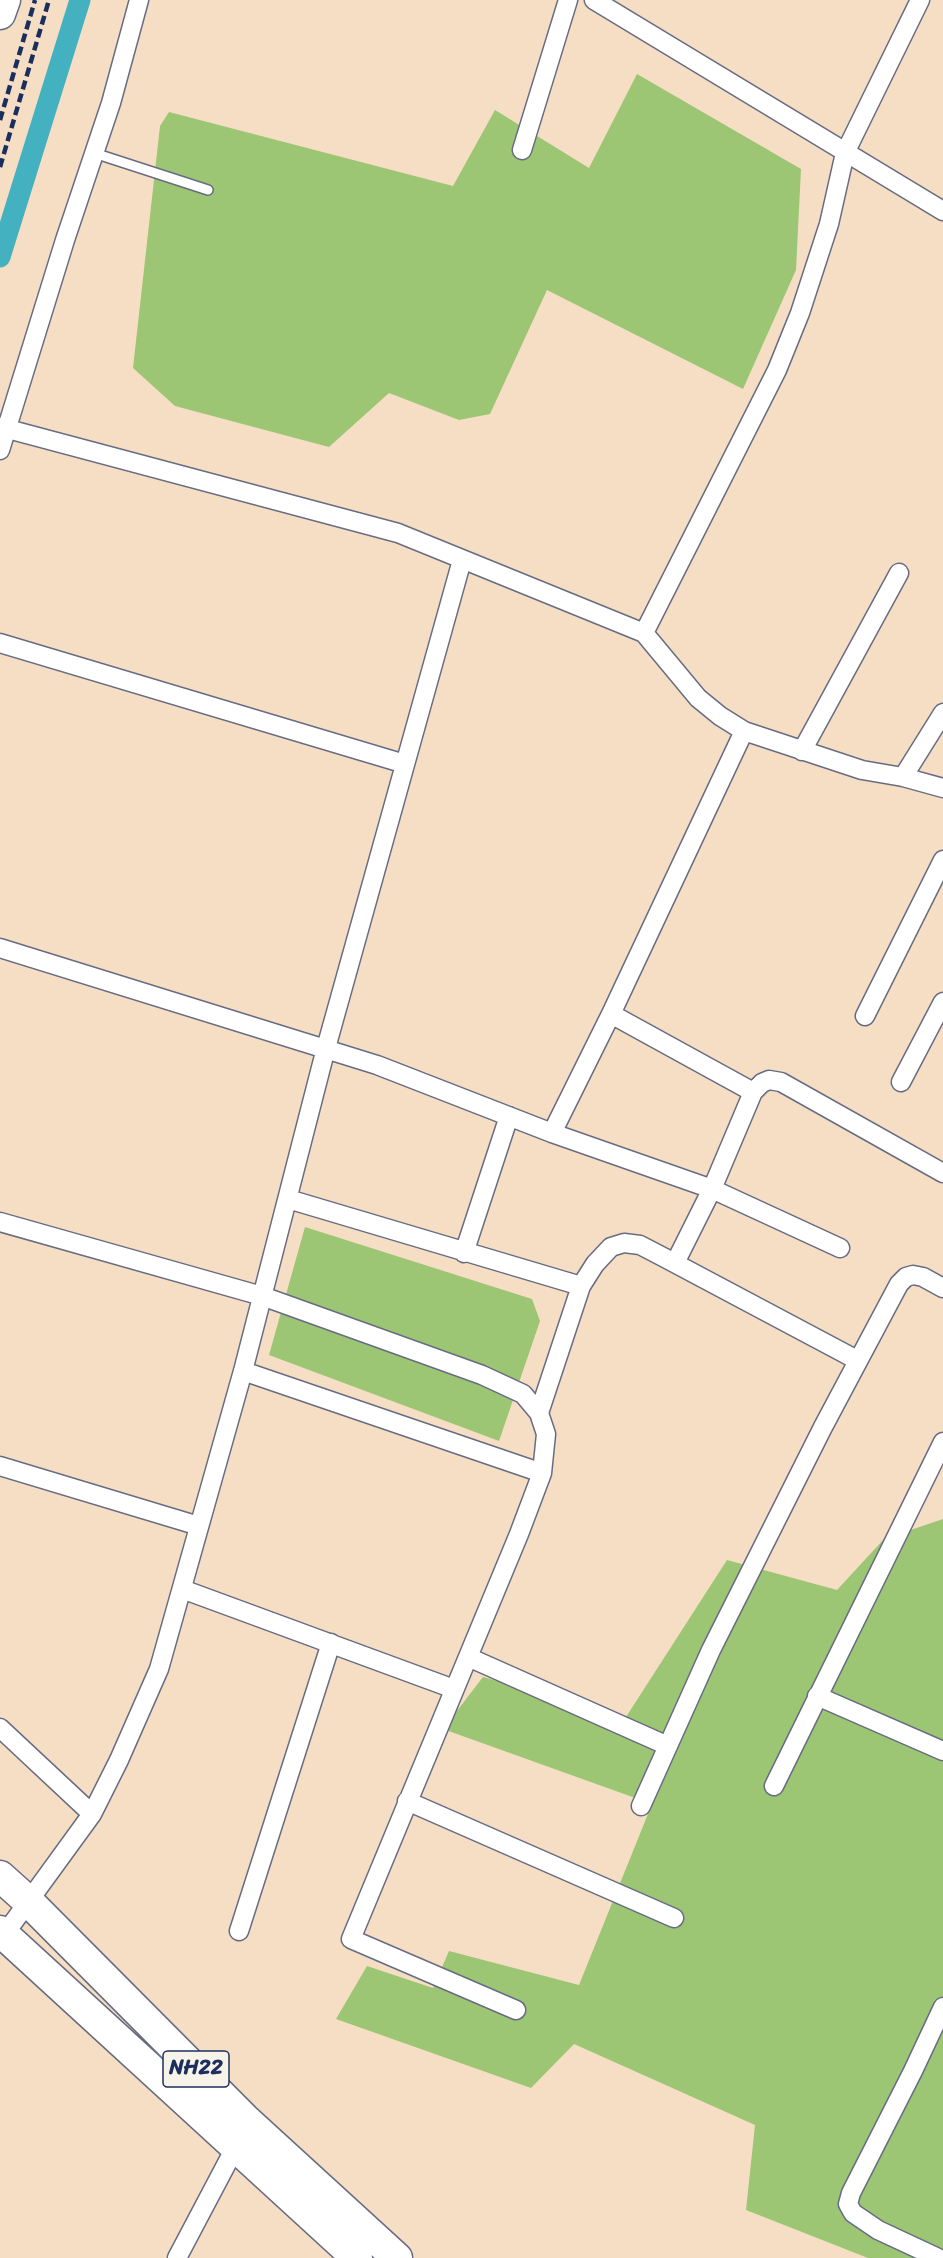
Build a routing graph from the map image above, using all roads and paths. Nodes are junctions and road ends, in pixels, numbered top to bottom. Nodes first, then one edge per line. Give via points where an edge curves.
1 (5, 0) edge
2 (140, 0) edge
3 (568, 0) edge
4 (594, 0) edge
5 (920, 0) edge
6 (0, 14) edge
7 (522, 150) dead end
8 (94, 153) junction
9 (845, 153) junction
10 (208, 190) dead end
11 (943, 211) edge
12 (4, 428) edge
13 (0, 450) edge
14 (462, 560) junction
15 (899, 573) dead end
16 (644, 633) junction
17 (0, 643) edge
18 (943, 713) edge
19 (744, 731) junction
20 (802, 752) junction
21 (405, 764) junction
22 (903, 777) junction
23 (943, 788) edge
24 (943, 860) edge
25 (0, 948) edge
26 (943, 1002) edge
27 (611, 1014) junction
28 (865, 1016) dead end
29 (326, 1048) junction
30 (901, 1082) dead end
31 (753, 1092) junction
32 (509, 1116) junction
33 (552, 1133) junction
34 (943, 1173) edge
35 (712, 1189) junction
36 (288, 1199) junction
37 (0, 1222) edge
38 (840, 1248) dead end
39 (464, 1253) junction
40 (675, 1263) junction
41 (581, 1286) junction
42 (943, 1288) edge
43 (262, 1296) junction
44 (857, 1360) junction
45 (243, 1371) junction
46 (539, 1413) junction
47 (943, 1442) edge
48 (0, 1466) edge
49 (542, 1473) junction
50 (199, 1526) junction
51 (182, 1589) junction
52 (331, 1644) junction
53 (468, 1657) junction
54 (454, 1689) junction
55 (818, 1696) junction
56 (0, 1728) edge
57 (668, 1746) junction
58 (943, 1751) edge
59 (774, 1786) dead end
60 (407, 1801) junction
61 (641, 1806) dead end
62 (92, 1814) junction
63 (0, 1876) edge
64 (29, 1902) junction
65 (674, 1918) dead end
66 (239, 1931) dead end
67 (2, 1933) edge
68 (943, 2007) edge
69 (516, 2010) dead end
70 (235, 2148) junction
71 (177, 2258) edge
72 (357, 2258) edge
73 (397, 2258) edge
74 (938, 2258) edge

1 - 6 highway
2 - 8 street
3 - 7 street
4 - 9 street
5 - 9 street
8 - 10 lane
8 - 12 street
9 - 11 street
9 - 16 street via 829,224 781,360
12 - 13 street
12 - 14 street via 367,524
14 - 16 street
14 - 21 street
15 - 20 street
16 - 19 street via 698,698
17 - 21 street
18 - 22 street
19 - 20 street
19 - 27 street
20 - 22 street via 862,770
21 - 29 street
22 - 23 street
24 - 28 street
25 - 29 street
26 - 30 street
27 - 31 street
27 - 33 street
29 - 32 street
29 - 36 street
31 - 34 street via 769,1080 781,1082
31 - 35 street
32 - 33 street
32 - 39 street
33 - 35 street
35 - 38 street
35 - 40 street
36 - 39 street
36 - 43 street
37 - 43 street
39 - 41 street
40 - 41 street via 640,1245 624,1242 611,1247
40 - 44 street
41 - 46 street
42 - 44 street via 923,1277 906,1277
43 - 45 street
43 - 46 street via 482,1375 523,1394
44 - 57 street via 711,1650
45 - 49 street
45 - 50 street
46 - 49 street via 546,1434
47 - 55 street
48 - 50 street
49 - 53 street
50 - 51 street
51 - 52 street
51 - 62 street via 159,1669
52 - 54 street
52 - 66 street
53 - 54 street
53 - 57 street
54 - 60 street
55 - 58 street
55 - 59 street
56 - 62 street
57 - 61 street
60 - 65 street
60 - 69 street via 351,1939
62 - 64 street
63 - 64 highway, NH22
64 - 67 street
64 - 73 highway, NH22 via 245,2119
67 - 70 highway, NH22
68 - 74 street via 849,2204 853,2213 878,2230
70 - 71 street
70 - 72 highway, NH22

